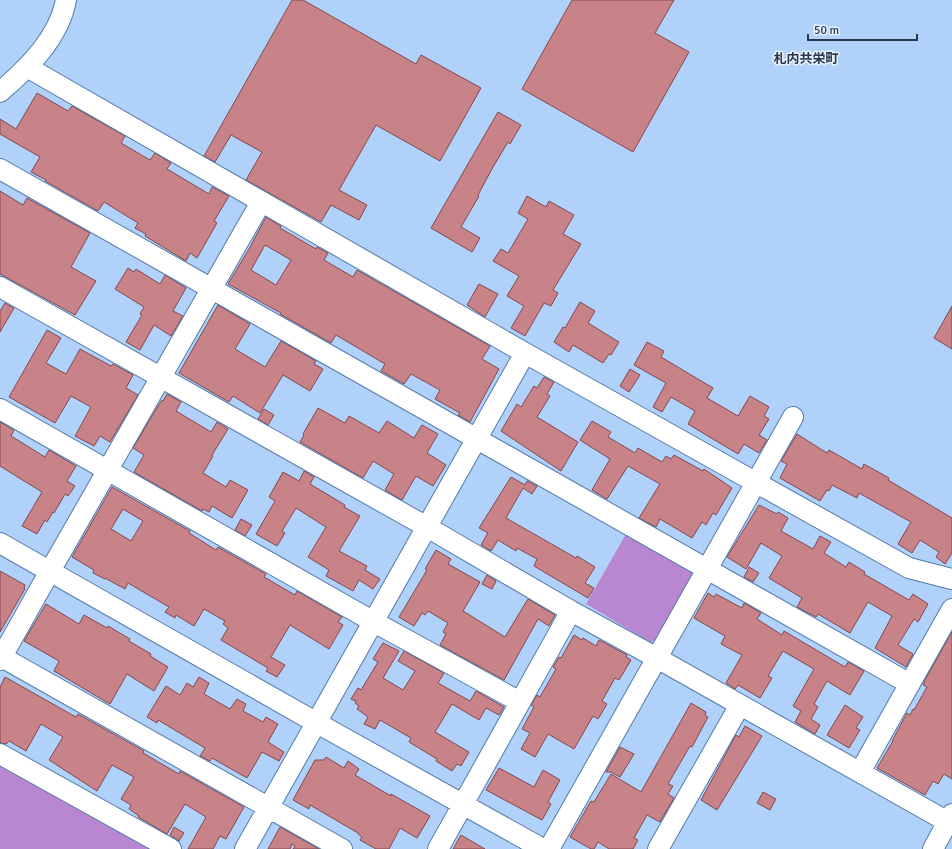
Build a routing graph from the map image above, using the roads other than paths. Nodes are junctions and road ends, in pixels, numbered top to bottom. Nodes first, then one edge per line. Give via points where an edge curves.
1 (66, 0) edge
2 (28, 67) junction
3 (0, 92) edge
4 (0, 169) edge
5 (261, 202) junction
6 (0, 287) edge
7 (211, 289) junction
8 (525, 353) junction
9 (161, 377) junction
10 (0, 409) edge
11 (793, 416) dead end
12 (476, 439) junction
13 (108, 470) junction
14 (755, 482) junction
15 (428, 527) junction
16 (0, 542) edge
17 (706, 570) junction
18 (50, 571) junction
19 (952, 579) edge
20 (952, 609) edge
21 (571, 611) junction
22 (374, 622) junction
23 (0, 658) edge
24 (657, 658) junction
25 (910, 684) junction
26 (520, 702) junction
27 (740, 705) junction
28 (317, 723) junction
29 (0, 754) edge
30 (860, 772) junction
31 (463, 804) junction
32 (269, 807) junction
33 (950, 818) edge
34 (171, 849) edge
35 (245, 849) edge
36 (342, 849) edge
37 (438, 849) edge
38 (543, 849) edge
39 (549, 849) edge
40 (658, 849) edge
41 (933, 849) edge

1 - 2 street via 60,20 49,40
2 - 3 street
2 - 5 street
4 - 7 street
5 - 7 street
5 - 8 street
6 - 9 street
7 - 9 street
7 - 12 street
8 - 12 street
8 - 14 street
9 - 13 street
9 - 15 street
10 - 13 street
11 - 14 street
12 - 15 street
12 - 17 street
13 - 18 street
13 - 22 street
14 - 17 street
14 - 19 street via 909,568
15 - 21 street
15 - 22 street
16 - 18 street
17 - 24 street
17 - 25 street
18 - 23 street
18 - 28 street
20 - 25 street
21 - 24 street
21 - 26 street
22 - 26 street
22 - 28 street
23 - 32 street
24 - 27 street
24 - 39 street
25 - 30 street
26 - 31 street
27 - 30 street
27 - 40 street
28 - 31 street
28 - 32 street
29 - 34 street
30 - 33 street
31 - 37 street
31 - 38 street
32 - 35 street
32 - 36 street
33 - 41 street

